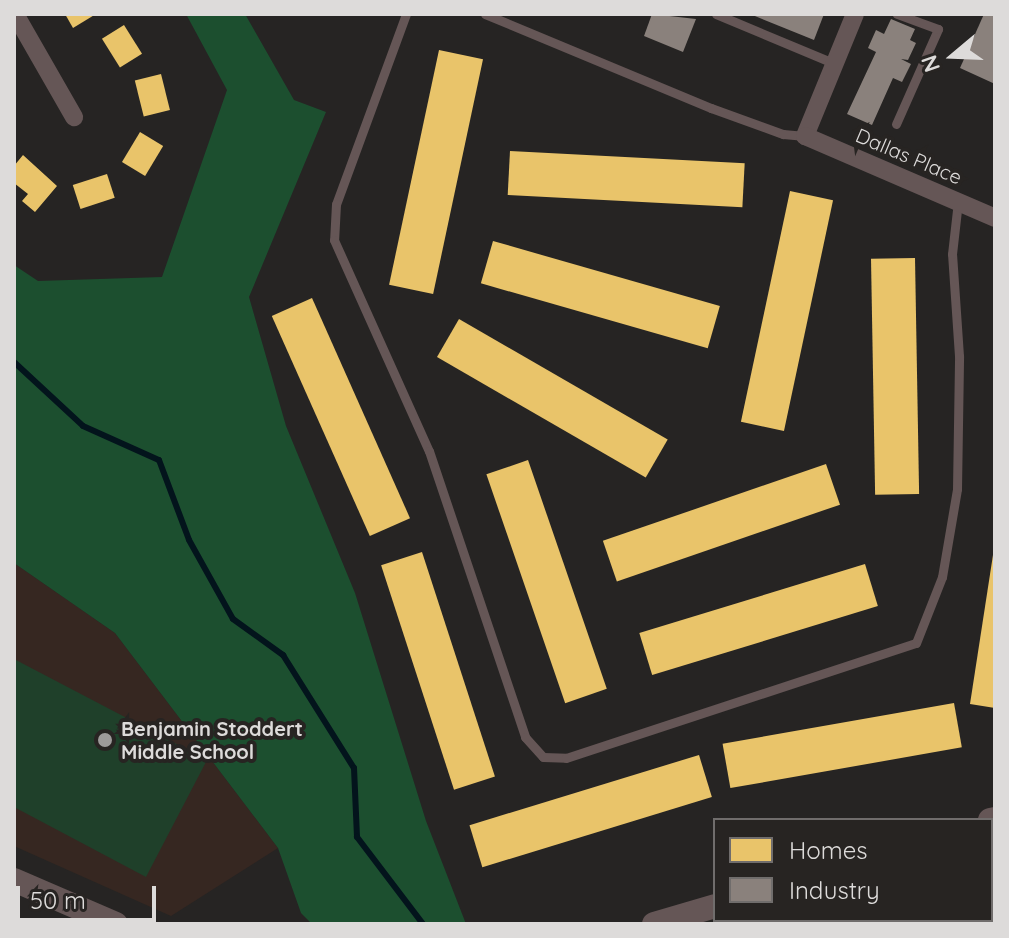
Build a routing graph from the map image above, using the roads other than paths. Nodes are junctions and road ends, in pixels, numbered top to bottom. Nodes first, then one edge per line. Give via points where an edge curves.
1 (15, 14) edge
2 (406, 14) edge
3 (485, 14) edge
4 (716, 14) edge
5 (855, 14) edge
6 (897, 14) edge
7 (833, 63) junction
8 (74, 117) dead end
9 (896, 124) dead end
10 (805, 136) junction
11 (958, 201) junction
12 (995, 218) edge
13 (14, 880) edge
14 (713, 907) edge
15 (116, 924) edge
16 (654, 924) edge

1 - 8 street
2 - 11 lane via 336,204 334,240 429,451 525,737 543,757 581,753 916,643 942,577 957,489 959,356 952,254
3 - 10 lane via 711,108 775,132
4 - 7 lane
5 - 7 street
6 - 9 lane via 938,29
7 - 10 street
10 - 11 street, Dallas Place
11 - 12 street, Dallas Place
13 - 15 street
14 - 16 street

